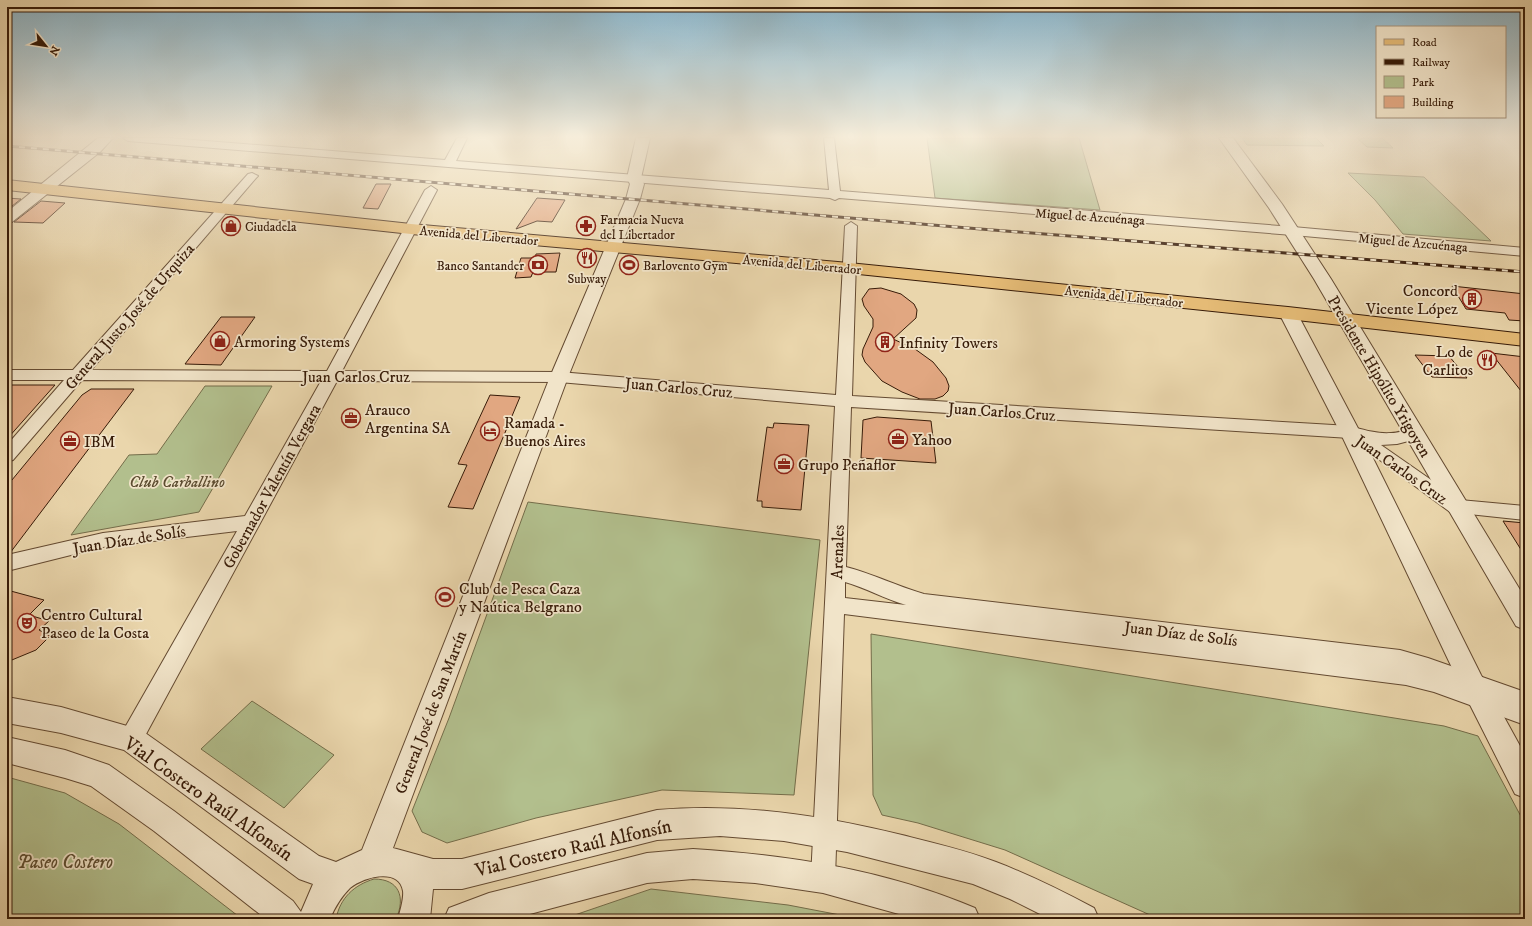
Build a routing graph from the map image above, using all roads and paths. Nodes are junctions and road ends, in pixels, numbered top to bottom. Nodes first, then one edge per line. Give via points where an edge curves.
1 (53, 181) edge
2 (247, 181) edge
3 (636, 181) edge
4 (670, 181) edge
5 (833, 181) edge
6 (1257, 181) edge
7 (7, 185) edge
8 (43, 189) junction
9 (432, 190) dead end
10 (835, 196) junction
11 (223, 208) junction
12 (7, 219) edge
13 (851, 226) dead end
14 (411, 229) junction
15 (1293, 232) junction
16 (613, 248) junction
17 (1525, 252) edge
18 (849, 268) junction
19 (1288, 313) junction
20 (1348, 319) junction
21 (1525, 340) edge
22 (7, 375) edge
23 (77, 376) junction
24 (332, 376) junction
25 (559, 376) junction
26 (843, 401) junction
27 (1350, 432) junction
28 (1414, 434) junction
29 (7, 456) edge
30 (1456, 507) junction
31 (1525, 513) edge
32 (251, 522) junction
33 (7, 563) edge
34 (836, 572) junction
35 (835, 605) junction
36 (1525, 619) edge
37 (1478, 692) junction
38 (1525, 702) edge
39 (7, 710) edge
40 (1525, 715) edge
41 (131, 739) junction
42 (7, 750) edge
43 (1525, 784) edge
44 (825, 833) junction
45 (373, 860) junction
46 (406, 868) junction
47 (338, 878) junction
48 (823, 878) junction
49 (288, 919) edge
50 (314, 919) edge
51 (414, 919) edge
52 (460, 919) edge
53 (964, 919) edge
54 (1083, 919) edge

1 - 8 street
2 - 11 street, General Justo José de Urquiza
3 - 16 street, General José de San Martín via 633,199
4 - 10 street, Miguel de Azcuénaga
5 - 10 street
6 - 15 street, Presidente Hipólito Yrigoyen
7 - 8 main road, Avenida del Libertador
8 - 11 main road, Avenida del Libertador
8 - 12 street
9 - 14 street, Gobernador Valentín Vergara
10 - 15 street, Miguel de Azcuénaga
11 - 14 main road, Avenida del Libertador
11 - 23 street, General Justo José de Urquiza
13 - 18 street, Arenales
14 - 16 main road, Avenida del Libertador
14 - 24 street, Gobernador Valentín Vergara
15 - 17 street, Miguel de Azcuénaga
15 - 20 street, Presidente Hipólito Yrigoyen
16 - 18 main road, Avenida del Libertador
16 - 25 street, General José de San Martín
18 - 19 main road, Avenida del Libertador
18 - 26 street, Arenales
19 - 20 main road, Avenida del Libertador
19 - 27 street
20 - 21 main road, Avenida del Libertador
20 - 28 street, Presidente Hipólito Yrigoyen
22 - 23 street, Juan Carlos Cruz
23 - 24 street, Juan Carlos Cruz
23 - 29 street, General Justo José de Urquiza
24 - 25 street, Juan Carlos Cruz
24 - 32 street, Gobernador Valentín Vergara
25 - 26 street, Juan Carlos Cruz
25 - 45 street, General José de San Martín
26 - 27 street, Juan Carlos Cruz
26 - 34 street, Arenales
27 - 28 street, Juan Carlos Cruz via 1376,440 1400,439
27 - 30 street, Juan Carlos Cruz
27 - 37 street
28 - 30 street, Presidente Hipólito Yrigoyen
30 - 31 street, Juan Carlos Cruz
30 - 36 street, Presidente Hipólito Yrigoyen
32 - 33 street, Juan Díaz de Solís via 104,540
32 - 41 street, Gobernador Valentín Vergara
34 - 35 street, Arenales
34 - 37 street, Juan Díaz de Solís via 924,602 1400,659
35 - 37 street, Juan Díaz de Solís via 1406,675
35 - 44 street, Arenales
37 - 38 street, Juan Díaz de Solís
37 - 40 street, Juan Díaz de Solís
37 - 43 street
39 - 41 street, Vial Costero Raúl Alfonsín via 61,720
41 - 47 street, Vial Costero Raúl Alfonsín via 310,868
42 - 49 street via 99,775 170,826
44 - 46 street, Vial Costero Raúl Alfonsín via 761,824 678,822 462,874 433,874
44 - 48 street, Arenales
44 - 54 street, Vial Costero Raúl Alfonsín via 981,871
45 - 46 street, Vial Costero Raúl Alfonsín via 386,859
45 - 47 street via 349,870
46 - 51 street via 415,879 418,893
47 - 50 street via 325,894
48 - 52 street via 719,864 670,865 640,870 489,909
48 - 53 street via 895,896

